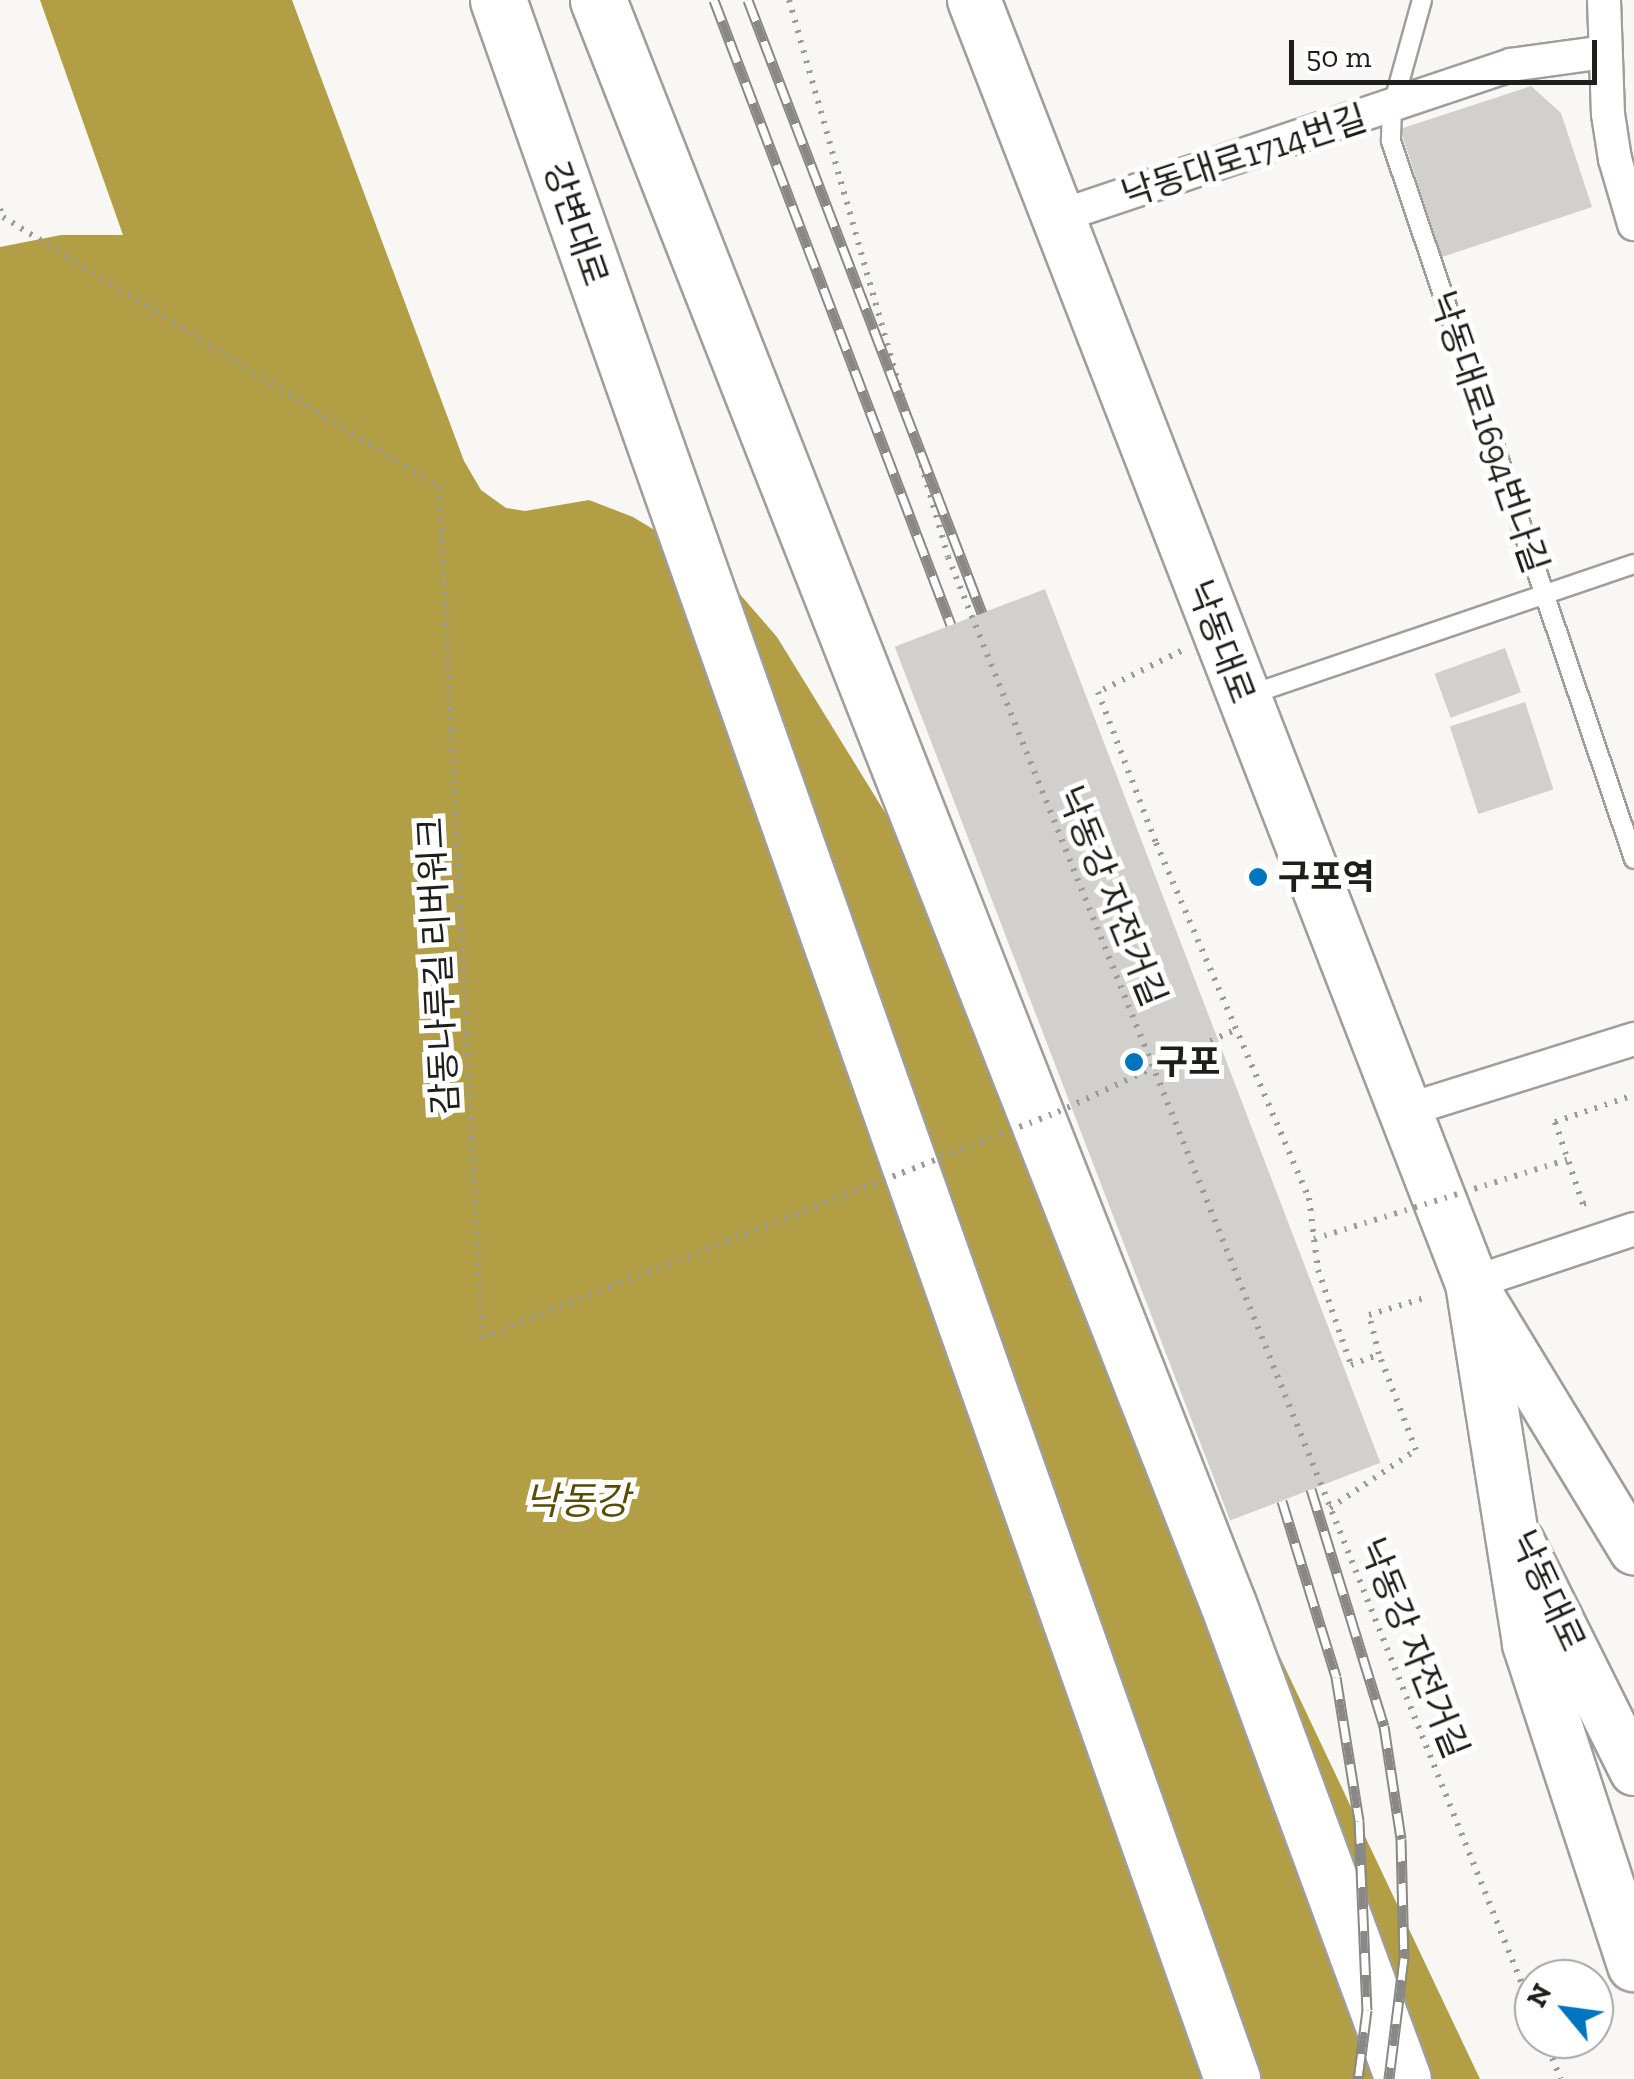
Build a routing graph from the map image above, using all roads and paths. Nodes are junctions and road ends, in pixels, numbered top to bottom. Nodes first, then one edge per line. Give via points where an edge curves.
1 (498, 0) edge
2 (598, 0) edge
3 (790, 0) edge
4 (974, 0) edge
5 (1422, 0) edge
6 (1604, 0) edge
7 (1605, 52) junction
8 (1392, 108) junction
9 (2, 213) edge
10 (1056, 217) junction
11 (1634, 224) edge
12 (1634, 564) edge
13 (1544, 594) junction
14 (1132, 675) dead end
15 (1243, 698) junction
16 (1634, 860) edge
17 (1237, 1030) junction
18 (1634, 1038) edge
19 (1634, 1095) edge
20 (1404, 1111) junction
21 (1569, 1159) junction
22 (1583, 1204) dead end
23 (1634, 1230) edge
24 (1314, 1239) junction
25 (1472, 1284) junction
26 (1378, 1354) junction
27 (1330, 1508) junction
28 (1634, 1551) edge
29 (1634, 1771) edge
30 (1514, 1964) edge
31 (1634, 1965) edge
32 (1232, 2079) edge
33 (1403, 2079) edge

1 - 32 highway, 강변대로
2 - 33 highway via 1228,1604
3 - 27 path, 낙동강 자전거길 via 948,557
4 - 10 main road, 낙동대로
5 - 8 lane, 낙동대로1694번나길
6 - 7 street
7 - 8 street, 낙동대로1714번길 via 1511,65
7 - 11 street via 1615,160
8 - 10 street, 낙동대로1714번길
8 - 13 lane, 낙동대로1694번나길 via 1391,141
9 - 17 path, 감동나루길 리버워크, bridge via 439,487 482,1338 1058,1112
10 - 15 main road, 낙동대로
12 - 13 lane
13 - 15 lane
13 - 16 lane, 낙동대로1694번나길
14 - 17 path via 1098,692
15 - 20 main road, 낙동대로
17 - 24 path via 1308,1198
18 - 20 street
19 - 21 path via 1555,1122
20 - 25 main road, 낙동대로
21 - 22 path
21 - 24 path, bridge
23 - 25 street
24 - 26 path via 1350,1365
25 - 26 path via 1370,1316
25 - 28 main road, 낙동대로
25 - 29 main road, 낙동대로 via 1518,1536
25 - 31 main road via 1530,1644
26 - 27 path via 1416,1450
27 - 30 path, 낙동강 자전거길

